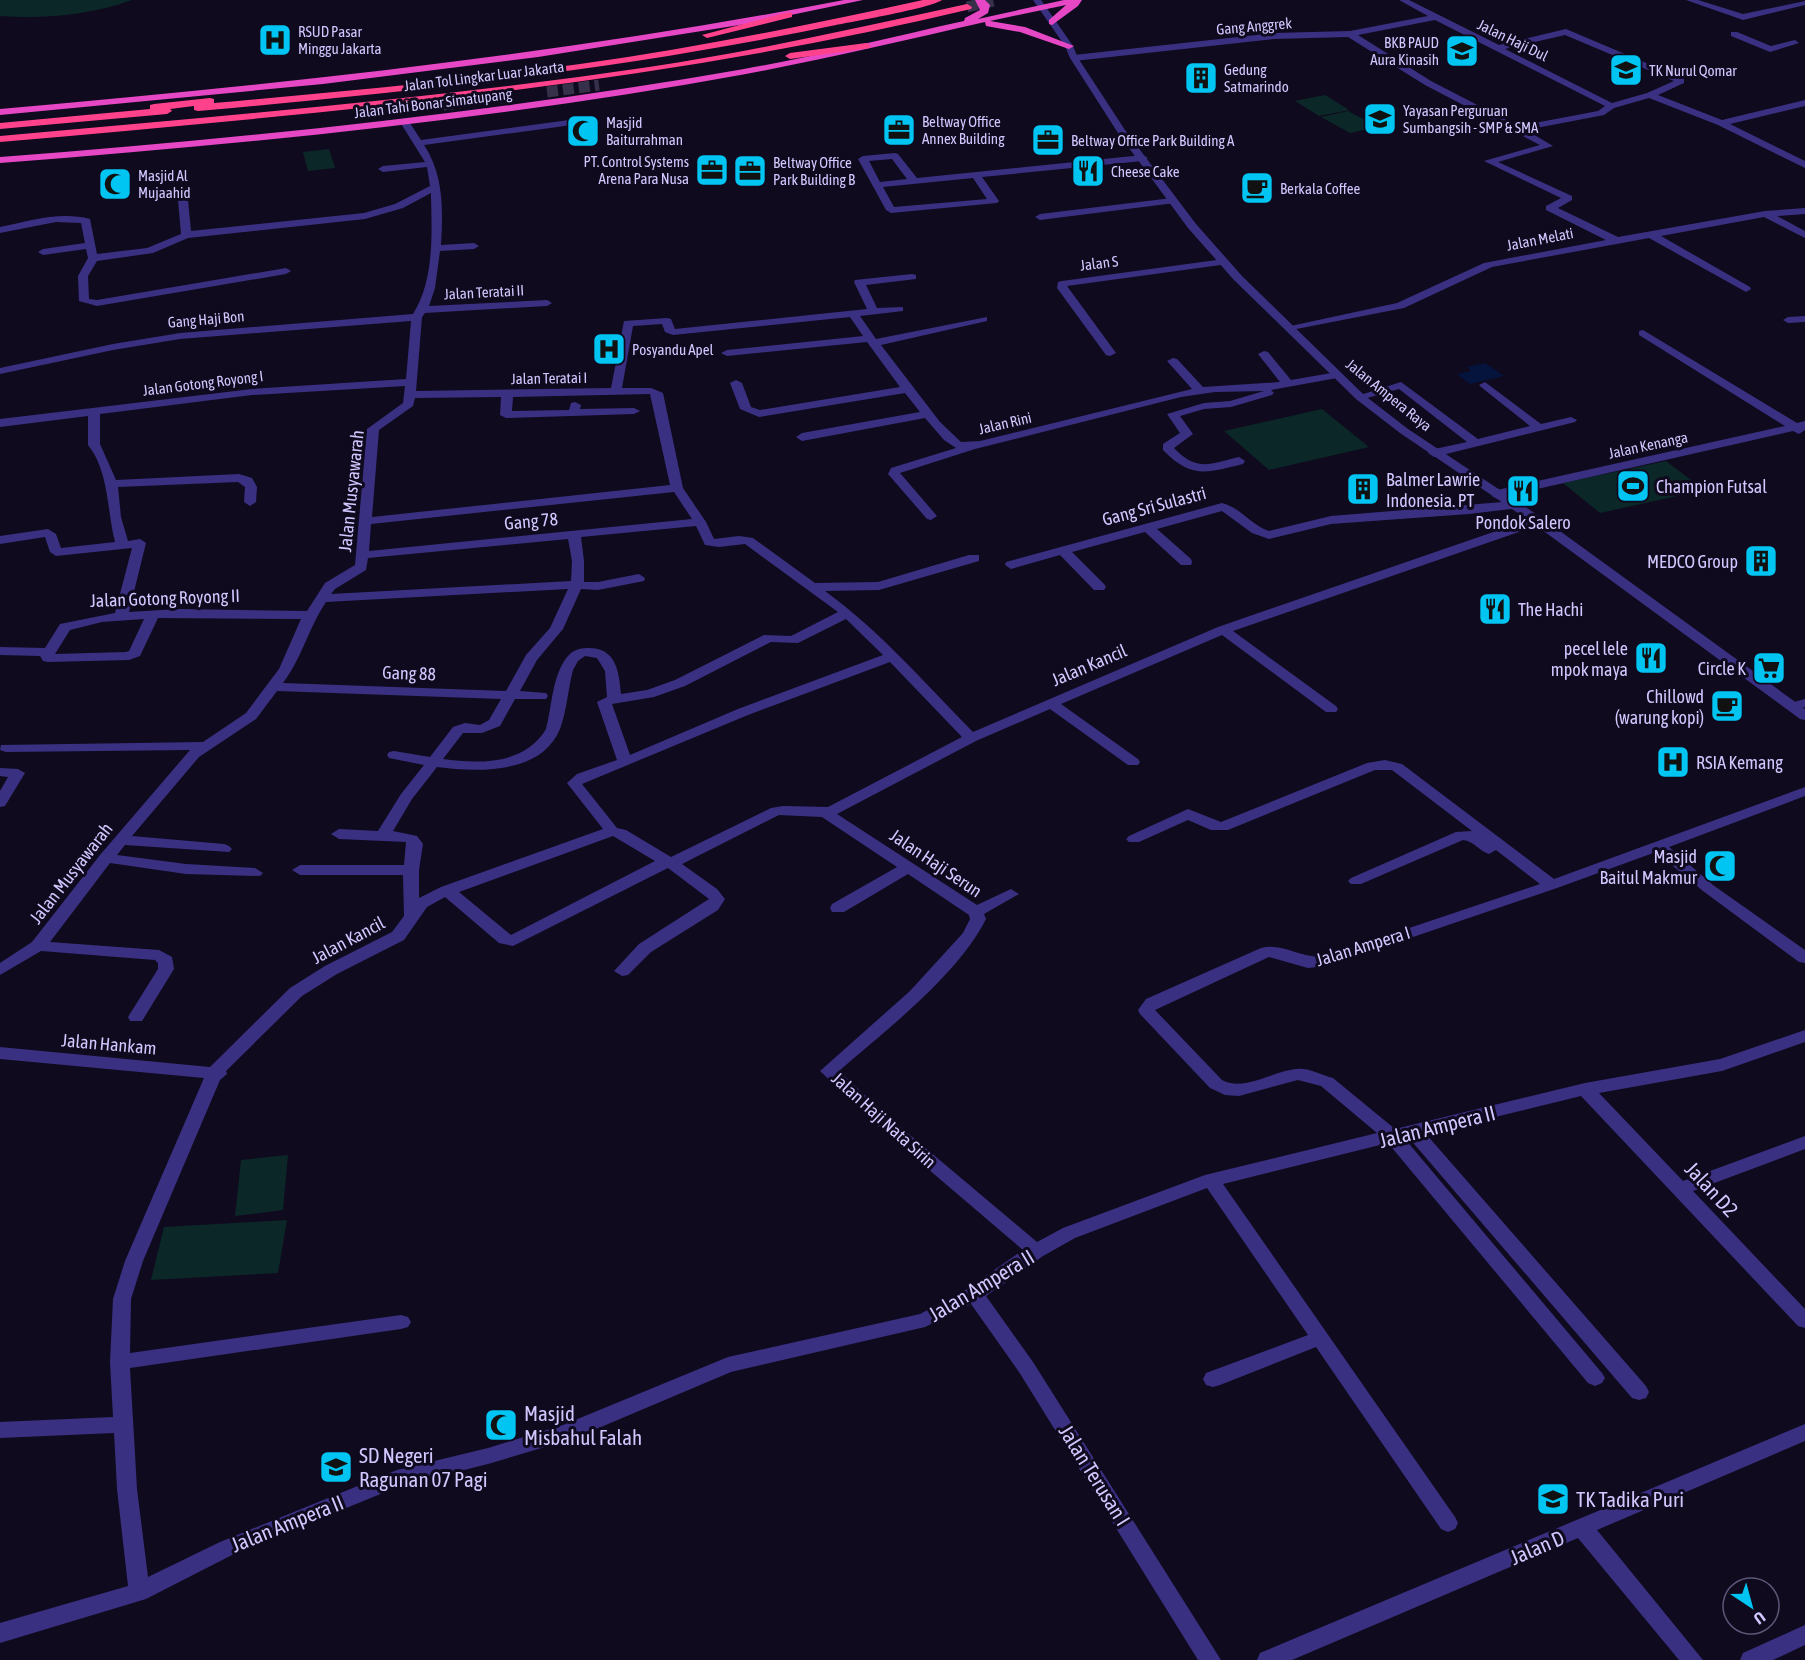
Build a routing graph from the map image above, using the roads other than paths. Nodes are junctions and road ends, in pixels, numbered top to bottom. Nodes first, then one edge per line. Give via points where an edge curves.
1 (858, 0) edge
2 (937, 0) edge
3 (980, 0) edge
4 (1077, 0) edge
5 (1085, 0) edge
6 (1403, 0) edge
7 (1690, 0) edge
8 (1805, 3) edge
9 (1040, 4) edge
10 (967, 7) tunnel mouth
11 (788, 15) junction
12 (1435, 17) junction
13 (1052, 22) junction
14 (967, 24) junction
15 (939, 29) junction
16 (1350, 34) junction
17 (1734, 34) dead end
18 (866, 46) junction
19 (1069, 46) junction
20 (1805, 47) edge
21 (1498, 48) junction
22 (1074, 58) junction
23 (599, 85) tunnel mouth
24 (548, 92) tunnel mouth
25 (1650, 95) junction
26 (460, 103) tunnel mouth
27 (1805, 103) edge
28 (443, 105) tunnel mouth
29 (1611, 106) junction
30 (0, 112) edge
31 (591, 120) dead end
32 (405, 122) junction
33 (1721, 123) junction
34 (0, 124) edge
35 (1517, 129) junction
36 (0, 139) edge
37 (418, 143) junction
38 (64, 156) junction
39 (1143, 158) junction
40 (0, 160) edge
41 (431, 164) junction
42 (1805, 165) edge
43 (0, 166) edge
44 (382, 169) dead end
45 (976, 175) junction
46 (914, 181) junction
47 (876, 185) junction
48 (434, 188) junction
49 (183, 200) dead end
50 (1172, 201) junction
51 (1805, 211) edge
52 (1765, 214) junction
53 (1040, 217) dead end
54 (0, 230) edge
55 (1650, 234) junction
56 (1805, 235) edge
57 (186, 236) junction
58 (1615, 240) junction
59 (92, 245) junction
60 (474, 246) dead end
61 (437, 248) junction
62 (43, 252) dead end
63 (93, 258) junction
64 (1224, 262) junction
65 (286, 271) dead end
66 (912, 277) dead end
67 (1746, 289) dead end
68 (547, 303) dead end
69 (899, 309) dead end
70 (874, 312) junction
71 (420, 314) junction
72 (854, 315) junction
73 (1805, 319) edge
74 (983, 320) dead end
75 (1788, 320) dead end
76 (1290, 329) junction
77 (1643, 333) dead end
78 (873, 341) junction
79 (727, 353) dead end
80 (1110, 353) dead end
81 (1264, 354) dead end
82 (1173, 361) dead end
83 (0, 371) edge
84 (1340, 377) junction
85 (736, 383) dead end
86 (1288, 384) junction
87 (1485, 385) dead end
88 (410, 389) junction
89 (909, 389) junction
90 (1199, 390) junction
91 (616, 392) junction
92 (577, 393) junction
93 (507, 394) junction
94 (1360, 397) junction
95 (94, 411) junction
96 (633, 411) dead end
97 (574, 412) junction
98 (927, 414) junction
99 (1571, 420) dead end
100 (0, 423) edge
101 (1538, 427) junction
102 (1802, 429) edge
103 (802, 437) dead end
104 (1475, 442) junction
105 (980, 445) junction
106 (1434, 453) junction
107 (1239, 461) dead end
108 (111, 484) junction
109 (677, 488) junction
110 (1497, 494) junction
111 (250, 502) dead end
112 (1515, 505) junction
113 (931, 516) dead end
114 (367, 521) junction
115 (1538, 521) junction
116 (700, 522) junction
117 (1147, 527) junction
118 (574, 535) junction
119 (0, 540) edge
120 (122, 543) junction
121 (1062, 550) junction
122 (364, 555) junction
123 (974, 558) dead end
124 (1186, 562) dead end
125 (1011, 565) dead end
126 (639, 578) dead end
127 (577, 584) junction
128 (1099, 586) dead end
129 (809, 587) junction
130 (322, 598) junction
131 (847, 614) junction
132 (153, 615) junction
133 (311, 615) junction
134 (121, 617) junction
135 (1223, 630) junction
136 (0, 651) edge
137 (45, 653) junction
138 (891, 657) junction
139 (276, 687) junction
140 (512, 696) junction
141 (541, 696) dead end
142 (614, 699) junction
143 (1050, 703) junction
144 (1799, 705) edge
145 (1332, 709) dead end
146 (1805, 716) edge
147 (971, 738) junction
148 (204, 746) junction
149 (6, 748) dead end
150 (394, 755) dead end
151 (435, 762) junction
152 (625, 762) junction
153 (1133, 762) dead end
154 (0, 772) edge
155 (1805, 791) edge
156 (0, 803) edge
157 (826, 813) junction
158 (612, 831) junction
159 (339, 834) dead end
160 (382, 835) junction
161 (1134, 839) dead end
162 (121, 840) junction
163 (1658, 845) junction
164 (224, 849) dead end
165 (105, 858) junction
166 (666, 863) junction
167 (907, 868) junction
168 (300, 870) dead end
169 (411, 870) junction
170 (255, 873) dead end
171 (1356, 881) dead end
172 (1546, 887) junction
173 (446, 890) junction
174 (1011, 894) dead end
175 (838, 908) dead end
176 (976, 912) junction
177 (411, 915) junction
178 (38, 946) junction
179 (1805, 958) edge
180 (946, 960) joint
181 (0, 970) edge
182 (622, 971) dead end
183 (136, 1017) dead end
184 (1805, 1036) edge
185 (0, 1053) edge
186 (217, 1073) junction
187 (1585, 1089) junction
188 (1413, 1132) junction
189 (1393, 1137) junction
190 (1805, 1142) edge
191 (1211, 1180) junction
192 (1681, 1189) junction
193 (1036, 1251) junction
194 (974, 1294) junction
195 (1805, 1321) edge
196 (401, 1322) dead end
197 (1320, 1338) junction
198 (120, 1362) junction
199 (1595, 1378) dead end
200 (1213, 1379) dead end
201 (1639, 1392) dead end
202 (124, 1425) junction
203 (0, 1430) edge
204 (1805, 1432) edge
205 (1448, 1523) dead end
206 (1582, 1527) junction
207 (139, 1592) junction
208 (0, 1634) edge
209 (1805, 1635) edge
210 (1210, 1660) edge
211 (1268, 1660) edge
212 (1692, 1660) edge
213 (1750, 1660) edge

1 - 11 highway, Jalan Tahi Bonar Simatupang
2 - 34 highway, Jalan Tol Lingkar Luar Jakarta via 710,46 541,73
3 - 15 highway via 985,5 981,14
4 - 9 highway, Jalan Tahi Bonar Simatupang
5 - 13 highway via 1065,9
6 - 12 street, Jalan Haji Dul
7 - 8 street via 1743,17
9 - 13 street, Jalan Ampera Raya
9 - 14 highway, Jalan Tahi Bonar Simatupang
10 - 36 highway, Jalan Tol Lingkar Luar Jakarta via 732,56 558,83
11 - 30 highway, Jalan Tahi Bonar Simatupang via 596,48 410,72
11 - 34 highway via 640,49 546,63
12 - 16 street, Gang Anggrek
12 - 21 street, Jalan Haji Dul
13 - 19 street, Jalan Ampera Raya
14 - 15 highway, Jalan Tahi Bonar Simatupang
14 - 19 highway via 1008,25
15 - 18 highway, Jalan Tahi Bonar Simatupang
16 - 22 street, Gang Anggrek via 1274,36
16 - 35 street via 1428,83
17 - 20 street via 1770,49 1791,41
18 - 23 highway
18 - 32 highway, Jalan Tahi Bonar Simatupang via 692,81
19 - 22 street, Jalan Ampera Raya
21 - 25 street via 1566,32 1681,81
21 - 29 street, Jalan Haji Dul
22 - 39 street, Jalan Ampera Raya
24 - 26 highway
25 - 29 street
25 - 33 street
27 - 33 street
28 - 36 highway
29 - 35 street via 1591,116
31 - 37 street
32 - 37 street
32 - 38 highway, Jalan Tahi Bonar Simatupang
33 - 42 street
35 - 58 street via 1548,146 1489,161 1569,198 1550,208
37 - 41 street
38 - 40 highway, Jalan Tahi Bonar Simatupang
38 - 43 highway
39 - 45 street
39 - 50 street, Jalan Ampera Raya
41 - 44 street
41 - 48 street
45 - 46 street
45 - 47 street via 994,201 891,210
46 - 47 street
46 - 47 street via 895,156 862,159
48 - 57 street via 399,206 365,216
48 - 61 street
49 - 57 street
50 - 53 street
50 - 64 street, Jalan Ampera Raya
51 - 52 street, Jalan Melati
52 - 55 street, Jalan Melati
52 - 56 street
54 - 59 street via 81,219 86,221
55 - 58 street, Jalan Melati
55 - 67 street
57 - 63 street via 149,251
58 - 76 street, Jalan Melati via 1488,265 1400,306
59 - 62 street
59 - 63 street
60 - 61 street
61 - 71 street via 433,277
63 - 65 street via 86,267 82,285 88,304
64 - 76 street, Jalan Ampera Raya
64 - 80 street, Jalan S via 1062,284
66 - 70 street via 859,282
68 - 71 street, Jalan Teratai II
69 - 70 street
70 - 72 street
71 - 83 street, Gang Haji Bon via 180,336
71 - 88 street
72 - 78 street, Jalan Rini
72 - 91 street via 670,332 665,321 627,324
73 - 75 street
74 - 78 street
76 - 84 street, Jalan Ampera Raya
77 - 102 street
78 - 79 street
78 - 89 street, Jalan Rini
81 - 86 street
82 - 90 street
84 - 86 street, Jalan Rini
84 - 94 street, Jalan Ampera Raya
84 - 107 street via 1173,414 1187,434 1167,447 1189,468
85 - 89 street via 746,409 759,414
86 - 90 street, Jalan Rini
87 - 101 street
88 - 93 street, Jalan Teratai I
88 - 95 street, Jalan Gotong Royong I via 252,392
88 - 114 street, Jalan Musyawarah via 409,404 373,429
89 - 98 street, Jalan Rini
90 - 105 street, Jalan Rini
91 - 92 street, Jalan Teratai I
91 - 109 street, Jalan Teratai I via 659,394
92 - 93 street, Jalan Teratai I
92 - 97 street
93 - 97 street via 506,415
94 - 104 street via 1401,385
94 - 106 street, Jalan Ampera Raya
95 - 100 street, Jalan Gotong Royong I
95 - 108 street via 93,441
96 - 97 street
98 - 103 street
98 - 105 street, Jalan Rini via 956,444
99 - 101 street
101 - 104 street
102 - 110 street, Jalan Kenanga
104 - 106 street
105 - 113 street via 895,471
106 - 110 street, Jalan Ampera Raya
108 - 111 street via 239,478 251,487
108 - 120 street
109 - 114 street
109 - 116 street, Jalan Teratai I
110 - 112 street, Jalan Ampera Raya
112 - 115 street, Jalan Ampera Raya
112 - 117 street, Gang Sri Sulastri via 1332,520 1270,535 1222,507
114 - 122 street, Jalan Musyawarah
115 - 135 street, Jalan Kancil
115 - 144 street, Jalan Ampera Raya
116 - 118 street, Gang 78
116 - 129 street, Jalan Teratai I via 709,542 738,538 749,541
117 - 121 street, Gang Sri Sulastri
117 - 124 street
118 - 122 street, Gang 78
118 - 127 street
119 - 120 street via 48,533 56,552
120 - 134 street via 140,543
121 - 125 street, Gang Sri Sulastri
121 - 128 street
122 - 130 street, Jalan Musyawarah via 362,567 333,583
123 - 129 street via 879,586
126 - 127 street via 598,586
127 - 130 street
127 - 140 street via 556,629 531,658
129 - 131 street
130 - 133 street, Jalan Musyawarah
131 - 138 street
131 - 142 street via 793,640 769,638 680,683 649,694
132 - 133 street, Jalan Gotong Royong II
132 - 134 street, Jalan Gotong Royong II
132 - 137 street via 135,653 129,656 48,658
133 - 139 street, Jalan Musyawarah
134 - 137 street, Jalan Gotong Royong II via 74,622 65,627 52,651
135 - 143 street, Jalan Kancil
135 - 145 street
136 - 137 street
138 - 147 street
138 - 152 street via 743,712
139 - 140 street, Gang 88
139 - 148 street, Jalan Musyawarah via 251,716
140 - 141 street, Gang 88
140 - 151 street via 495,723 490,727 458,730
142 - 151 street via 608,660 595,652 578,654 567,664 555,724 547,739 500,764 484,767
142 - 152 street via 604,702
143 - 147 street, Jalan Kancil
143 - 153 street
144 - 146 street, Jalan Ampera Raya
147 - 157 street, Jalan Kancil
148 - 149 street
148 - 162 street, Jalan Musyawarah
150 - 151 street
151 - 160 street
152 - 158 street via 574,783
154 - 156 street via 18,773
155 - 163 street, Jalan Ampera I
157 - 166 street via 776,811
157 - 167 street, Jalan Haji Serun
158 - 166 street
158 - 173 street, Jalan Kancil
159 - 160 street
160 - 169 street via 412,839 415,844
161 - 172 street via 1188,814 1223,827 1385,764 1396,767
162 - 164 street
162 - 165 street, Jalan Musyawarah
163 - 172 street, Jalan Ampera I
163 - 179 street via 1708,888
165 - 170 street
165 - 178 street, Jalan Musyawarah
166 - 173 street via 513,941 505,939
166 - 182 street via 715,895 715,903 645,948
167 - 175 street
167 - 176 street, Jalan Haji Serun
168 - 169 street
169 - 177 street
171 - 172 street via 1465,835 1473,836
172 - 189 street, Jalan Ampera I via 1320,963 1298,962 1267,952 1148,1006 1147,1015 1216,1084 1239,1090 1298,1074 1314,1076 1327,1082
173 - 177 street, Jalan Kancil via 421,903
174 - 176 street
176 - 180 street, Jalan Haji Serun via 978,919 970,935
177 - 186 street, Jalan Kancil via 406,928 386,945 331,970 296,992
178 - 181 street, Jalan Musyawarah
178 - 183 street, Jalan Musyawarah via 159,955 166,961 166,969
180 - 193 street, Jalan Haji Nata Sirin via 916,995 828,1071
184 - 187 street, Jalan Ampera II via 1722,1065
185 - 186 street, Jalan Hankam
186 - 198 street via 126,1281 119,1324
187 - 188 street, Jalan Ampera II
187 - 192 street, Jalan D2
188 - 189 street, Jalan Ampera II
188 - 201 street
189 - 191 street, Jalan Ampera II
189 - 199 street
190 - 192 street
191 - 193 street, Jalan Ampera II via 1094,1222
191 - 197 street
192 - 195 street, Jalan D2
193 - 194 street, Jalan Ampera II
194 - 207 street, Jalan Ampera II via 914,1323 728,1365 568,1432 397,1478 227,1548
194 - 210 street, Jalan Terusan I via 1026,1367
196 - 198 street
197 - 200 street
197 - 205 street
198 - 202 street
202 - 203 street
202 - 207 street
204 - 206 street, Jalan D
206 - 211 street, Jalan D
206 - 212 street
207 - 208 street, Jalan Ampera II
209 - 213 street

